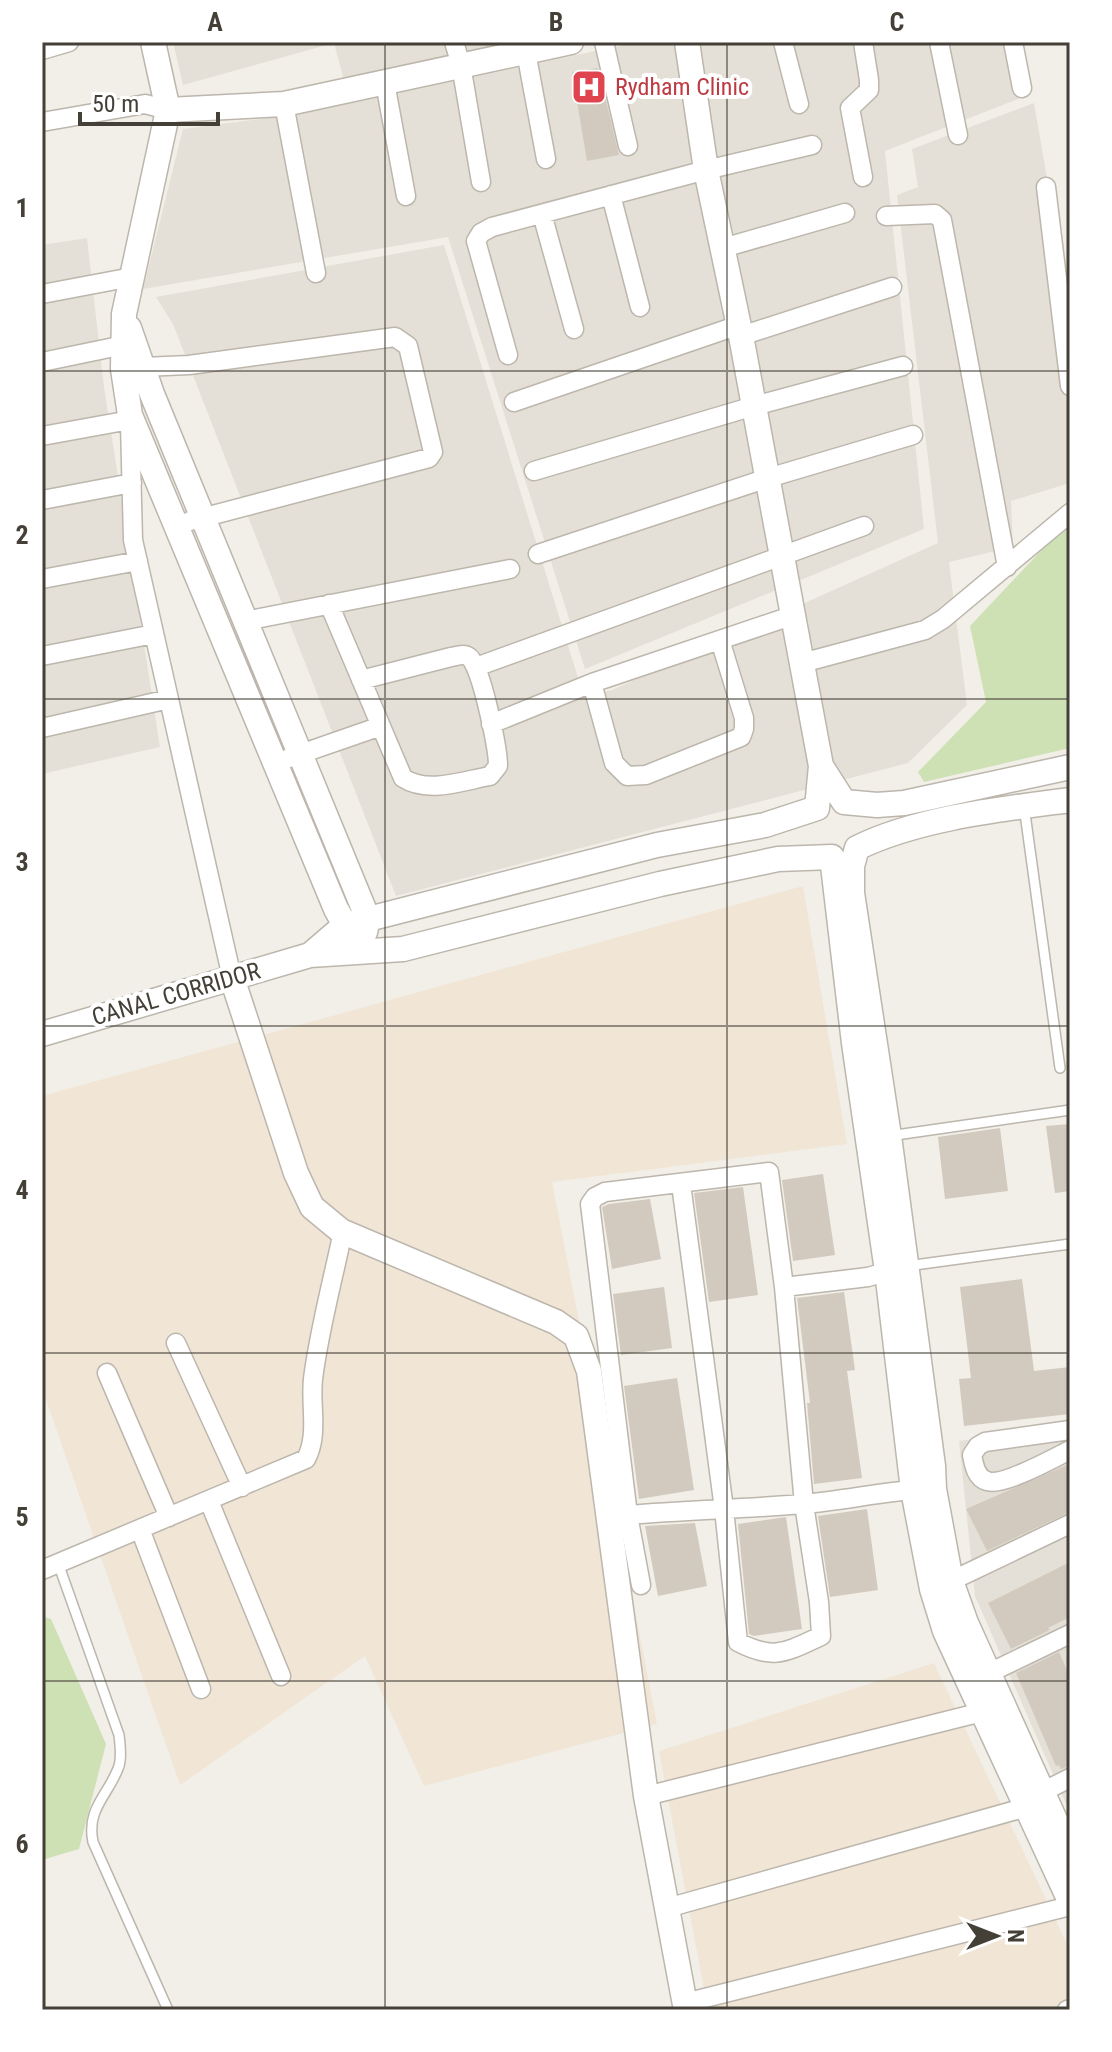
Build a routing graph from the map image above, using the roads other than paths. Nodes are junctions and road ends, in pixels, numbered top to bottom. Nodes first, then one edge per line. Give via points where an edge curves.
1 (69, 42) edge
2 (153, 42) edge
3 (571, 42) edge
4 (604, 42) edge
5 (687, 42) edge
6 (783, 42) edge
7 (863, 42) edge
8 (939, 42) edge
9 (1013, 42) edge
10 (42, 50) edge
11 (526, 52) junction
12 (457, 54) edge
13 (385, 83) junction
14 (1022, 88) dead end
15 (284, 104) junction
16 (799, 104) dead end
17 (168, 110) junction
18 (42, 122) edge
19 (958, 135) dead end
20 (812, 145) dead end
21 (628, 146) dead end
22 (546, 159) dead end
23 (706, 170) junction
24 (863, 177) dead end
25 (481, 182) dead end
26 (1046, 187) dead end
27 (611, 195) junction
28 (406, 196) dead end
29 (845, 213) dead end
30 (542, 214) junction
31 (886, 216) dead end
32 (723, 248) junction
33 (316, 273) dead end
34 (132, 277) junction
35 (892, 287) dead end
36 (42, 294) edge
37 (640, 307) dead end
38 (124, 314) junction
39 (574, 329) dead end
40 (740, 330) junction
41 (124, 345) junction
42 (508, 355) dead end
43 (42, 362) edge
44 (903, 366) dead end
45 (143, 367) junction
46 (1070, 386) edge
47 (514, 402) dead end
48 (754, 406) junction
49 (130, 418) junction
50 (913, 435) dead end
51 (42, 436) edge
52 (534, 471) dead end
53 (768, 478) junction
54 (132, 483) junction
55 (42, 500) edge
56 (1070, 513) edge
57 (203, 517) junction
58 (176, 526) junction
59 (864, 526) dead end
60 (538, 554) dead end
61 (783, 556) junction
62 (138, 561) junction
63 (1007, 567) junction
64 (510, 569) dead end
65 (42, 579) edge
66 (329, 604) junction
67 (794, 615) junction
68 (245, 621) junction
69 (154, 634) junction
70 (720, 640) junction
71 (42, 656) edge
72 (802, 663) junction
73 (476, 667) junction
74 (361, 680) junction
75 (592, 683) junction
76 (169, 699) junction
77 (491, 724) junction
78 (381, 726) junction
79 (42, 728) edge
80 (300, 754) junction
81 (275, 764) junction
82 (821, 766) junction
83 (1070, 767) edge
84 (1070, 800) edge
85 (844, 802) junction
86 (1024, 806) junction
87 (817, 808) junction
88 (857, 848) junction
89 (832, 857) junction
90 (357, 922) junction
91 (360, 952) junction
92 (310, 955) junction
93 (232, 978) junction
94 (42, 1034) edge
95 (1060, 1068) dead end
96 (1070, 1110) edge
97 (889, 1136) junction
98 (681, 1184) junction
99 (343, 1231) junction
100 (1070, 1244) edge
101 (897, 1269) junction
102 (784, 1287) junction
103 (176, 1343) dead end
104 (107, 1373) dead end
105 (1070, 1430) edge
106 (1070, 1450) edge
107 (242, 1487) junction
108 (923, 1489) junction
109 (209, 1501) junction
110 (804, 1504) junction
111 (724, 1509) junction
112 (628, 1515) junction
113 (169, 1517) junction
114 (1070, 1524) edge
115 (140, 1529) junction
116 (50, 1566) edge
117 (641, 1585) dead end
118 (948, 1595) junction
119 (1070, 1634) edge
120 (989, 1673) junction
121 (281, 1676) dead end
122 (201, 1689) dead end
123 (982, 1712) junction
124 (1070, 1778) edge
125 (646, 1796) junction
126 (1034, 1800) junction
127 (1070, 1853) edge
128 (1070, 1904) edge
129 (667, 1908) junction
130 (686, 2007) edge
131 (168, 2010) edge

1 - 10 street
2 - 17 street
3 - 11 street
4 - 21 street
5 - 23 street
6 - 16 street
7 - 24 street via 869,90 850,108
8 - 19 street
9 - 14 street
11 - 12 street
11 - 22 street
12 - 13 street
12 - 25 street
13 - 15 street
13 - 28 street
15 - 17 street
15 - 33 street
17 - 18 street via 145,104
17 - 34 street
20 - 23 street
23 - 27 street
23 - 32 street
26 - 46 street
27 - 30 street
27 - 37 street
29 - 32 street
30 - 39 street
30 - 42 street via 492,227 476,241
31 - 63 street via 935,214 942,220
32 - 40 street
34 - 36 street
34 - 38 street
35 - 40 street
38 - 41 street
38 - 45 street
40 - 47 street
40 - 48 street
41 - 43 street
41 - 49 street
44 - 48 street
45 - 57 street
45 - 57 street via 395,337 408,346 433,452 429,458
48 - 52 street
48 - 53 street
49 - 51 street
49 - 54 street
49 - 58 street
50 - 53 street
53 - 60 street
53 - 61 street
54 - 55 street
54 - 62 street
56 - 63 street
57 - 58 street
57 - 68 street
58 - 81 street
59 - 61 street
61 - 67 street
61 - 73 street
62 - 65 street
62 - 69 street
63 - 72 street via 925,630
64 - 66 street
66 - 68 street
66 - 74 street
67 - 70 street
67 - 72 street
68 - 80 street
69 - 71 street
69 - 76 street
70 - 75 street
70 - 75 street via 744,718 741,737 646,775 627,776 614,763
72 - 82 street
73 - 74 street via 464,655
73 - 77 street
74 - 78 street
75 - 77 street
76 - 79 street
76 - 93 street
77 - 78 street via 498,766 490,776 431,786 403,778
78 - 80 street
80 - 81 street
80 - 90 street
81 - 90 street via 336,909
82 - 85 street
82 - 87 street
83 - 85 street via 904,803
84 - 86 street
85 - 87 street
85 - 88 street via 863,822
86 - 88 street via 909,828
86 - 95 lane
87 - 89 street via 808,834 816,850
87 - 90 street
88 - 89 street
88 - 97 street via 852,893
89 - 91 street via 778,859 403,949
89 - 101 street via 854,1043
90 - 91 street
90 - 92 street
91 - 92 street
92 - 93 street, CANAL CORRIDOR
93 - 94 street, CANAL CORRIDOR
93 - 99 street via 296,1173 312,1207
96 - 97 lane
97 - 101 street
98 - 102 street via 769,1172
98 - 111 street
98 - 112 street via 605,1192 590,1204
99 - 107 street via 313,1382 312,1448 306,1459
99 - 125 street via 556,1322 576,1336 589,1371
100 - 101 lane
101 - 102 street
101 - 108 street via 933,1466
102 - 110 street
103 - 107 street
104 - 113 street
105 - 106 street via 985,1442 972,1455 975,1470 991,1483
107 - 109 street
108 - 110 street
108 - 118 street
109 - 113 street
109 - 121 street
110 - 111 street
110 - 111 street via 821,1636 783,1654 754,1651 738,1642
111 - 112 street
112 - 117 street
113 - 115 street
114 - 118 street
115 - 116 street
115 - 122 street
116 - 131 lane via 119,1735 119,1767 92,1816 93,1842
118 - 120 street
118 - 123 street via 945,1631
119 - 120 street
120 - 126 street
123 - 125 street
123 - 126 street
124 - 126 street
125 - 129 street
126 - 127 street
126 - 128 street
126 - 129 street
128 - 130 street
129 - 130 street

